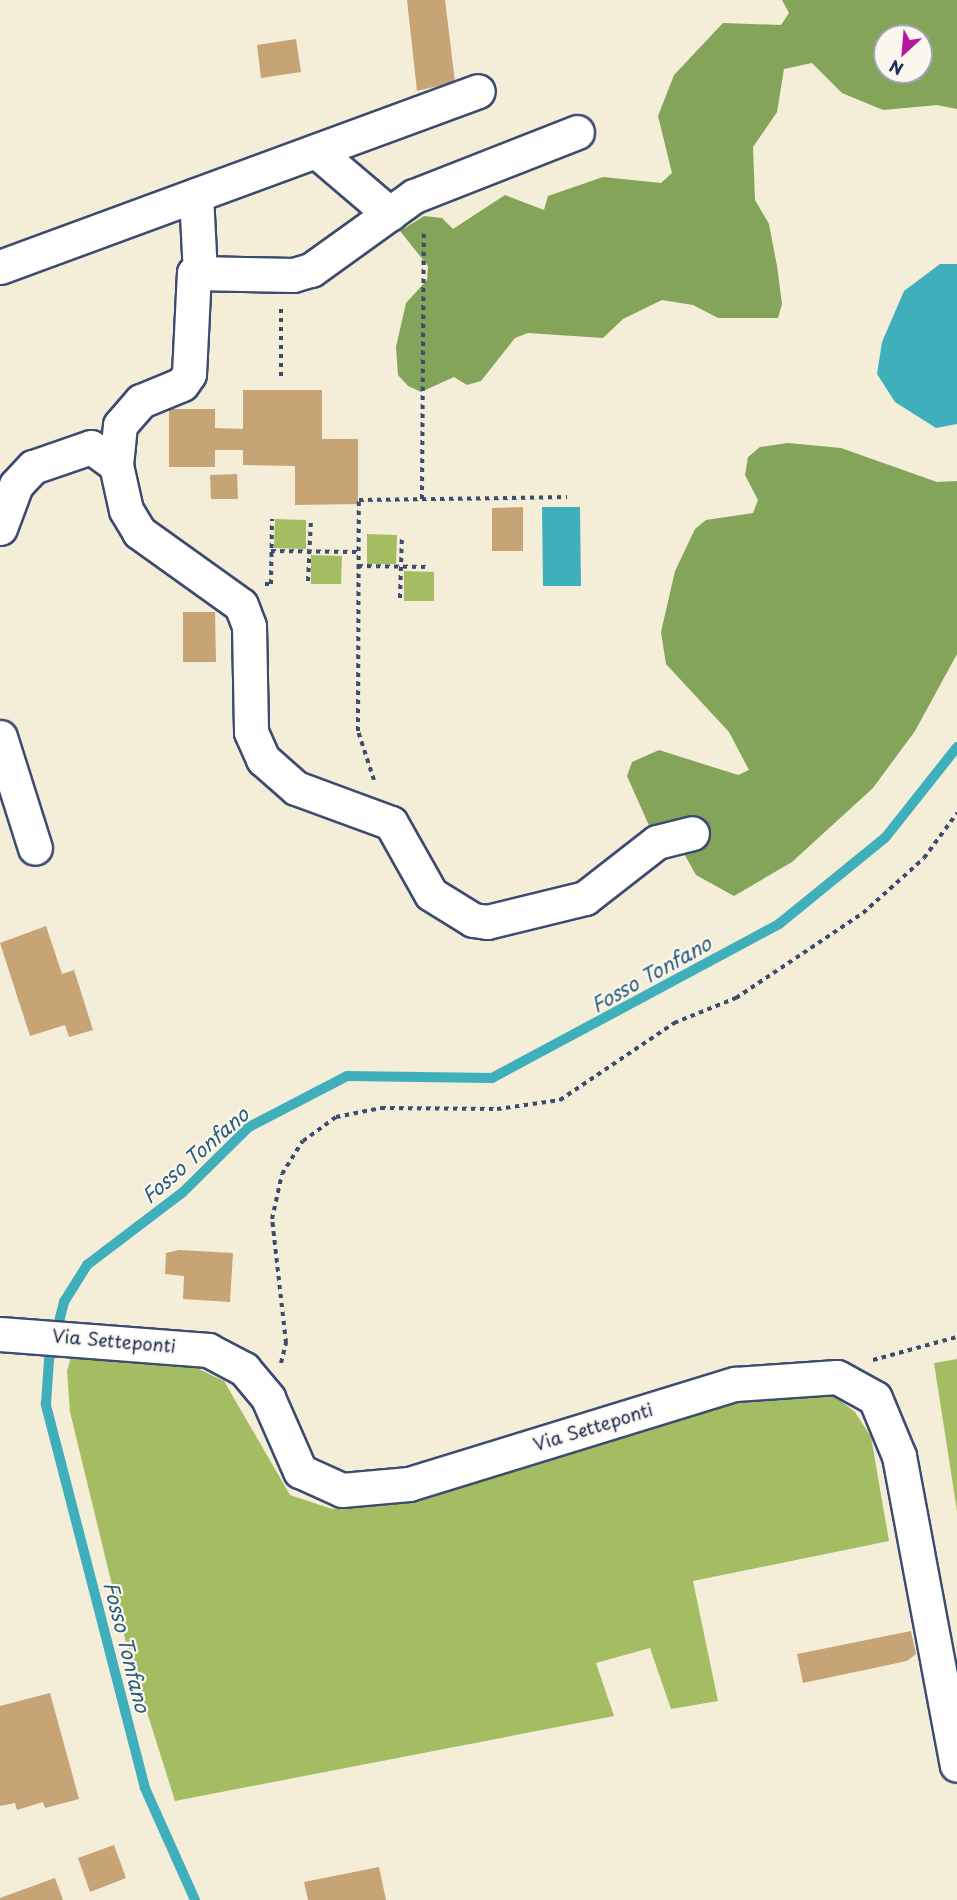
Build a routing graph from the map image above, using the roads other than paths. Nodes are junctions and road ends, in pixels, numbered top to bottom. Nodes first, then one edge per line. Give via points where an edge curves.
1 (478, 91) dead end
2 (577, 132) dead end
3 (316, 151) junction
4 (196, 195) junction
5 (390, 214) junction
6 (0, 267) edge
7 (200, 273) junction
8 (103, 456) junction
9 (0, 528) edge
10 (0, 737) edge
11 (692, 833) dead end
12 (35, 848) dead end
13 (12, 1334) edge
14 (957, 1765) edge

1 - 3 street
2 - 5 street via 424,192
3 - 4 street
3 - 5 street
4 - 6 street
4 - 7 street
5 - 7 street via 311,270 280,275
7 - 8 street via 194,273 189,374 182,384 141,401 120,426
8 - 9 street via 33,467 16,485
8 - 11 street via 139,532 241,605 249,626 250,732 263,759 296,788 391,823 431,894 446,907 487,922 585,898 657,842
10 - 12 street
13 - 14 street, Via Setteponti via 75,1336 208,1350 244,1369 268,1398 300,1471 342,1490 409,1484 735,1384 837,1377 875,1398 899,1456

